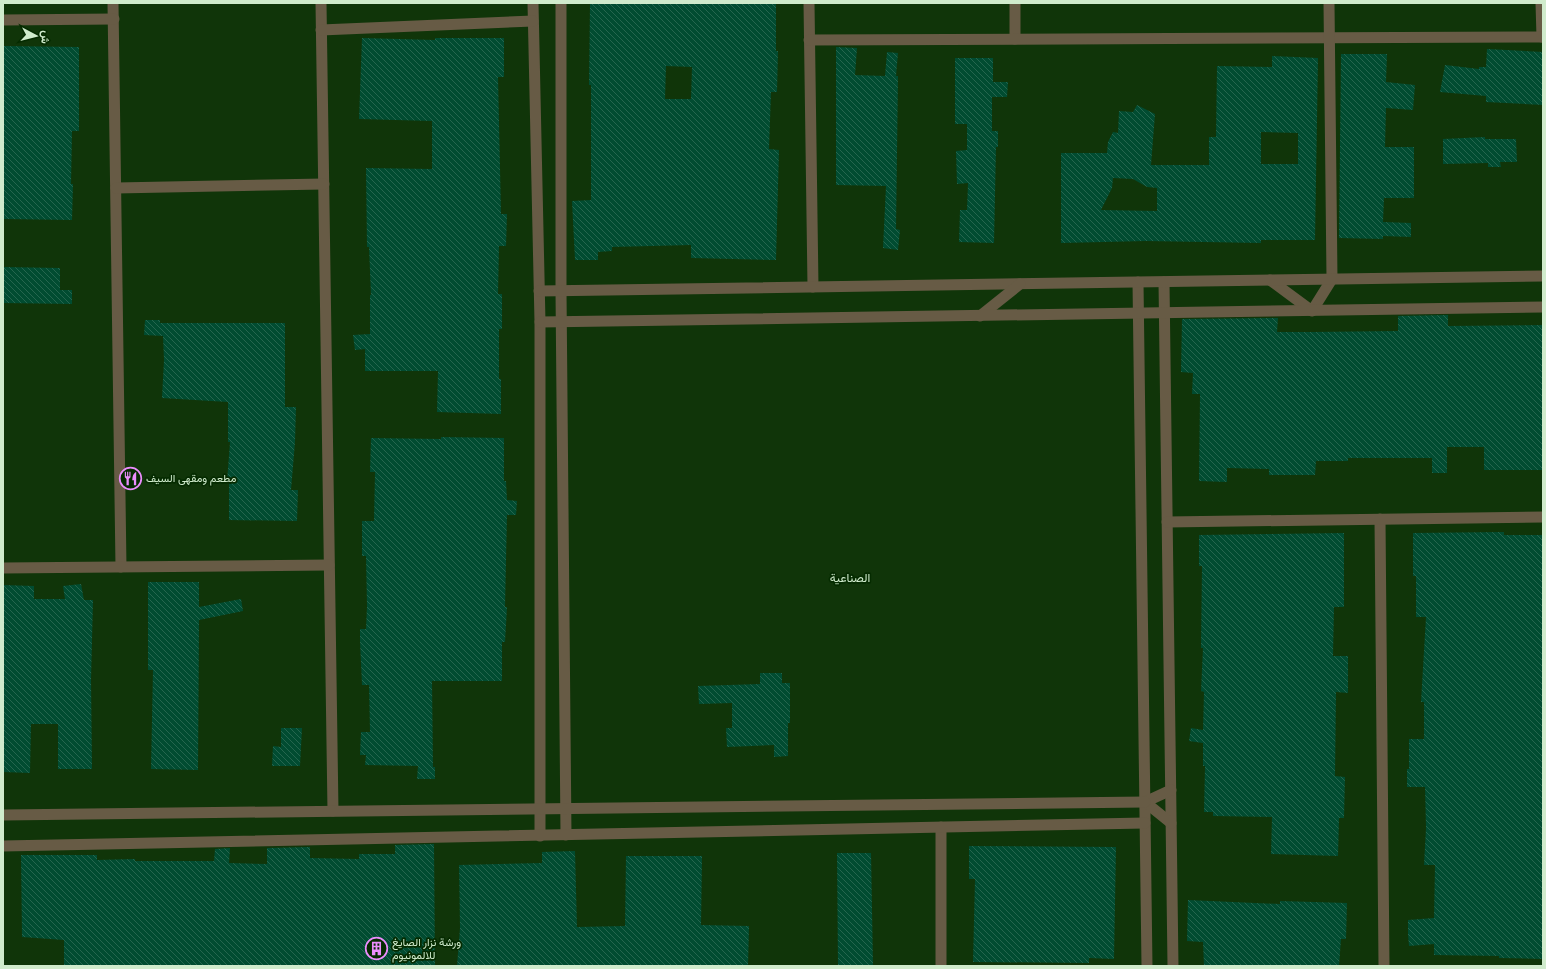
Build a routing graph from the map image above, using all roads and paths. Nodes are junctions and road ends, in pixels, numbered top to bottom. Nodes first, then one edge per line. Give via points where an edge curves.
1 (113, 3) edge
2 (321, 3) edge
3 (533, 3) edge
4 (561, 3) edge
5 (809, 3) edge
6 (1015, 3) edge
7 (1329, 3) edge
8 (1541, 3) edge
9 (114, 19) junction
10 (3, 20) edge
11 (533, 21) junction
12 (322, 30) junction
13 (1542, 37) edge
14 (1329, 38) junction
15 (1015, 39) junction
16 (809, 40) junction
17 (324, 184) junction
18 (116, 188) junction
19 (1543, 276) edge
20 (1332, 279) junction
21 (1270, 280) junction
22 (1138, 282) junction
23 (1164, 282) junction
24 (1020, 284) junction
25 (813, 287) junction
26 (539, 291) junction
27 (561, 291) junction
28 (1543, 307) edge
29 (1312, 311) junction
30 (1138, 313) junction
31 (1164, 313) junction
32 (980, 316) junction
33 (540, 322) junction
34 (562, 322) junction
35 (1543, 516) edge
36 (1380, 519) junction
37 (1167, 522) junction
38 (329, 565) junction
39 (121, 566) junction
40 (3, 568) edge
41 (1171, 790) junction
42 (1145, 802) junction
43 (540, 809) junction
44 (566, 809) junction
45 (332, 811) junction
46 (3, 815) edge
47 (1145, 823) junction
48 (1171, 823) junction
49 (940, 827) junction
50 (566, 835) junction
51 (540, 836) junction
52 (3, 846) edge
53 (941, 966) edge
54 (1147, 966) edge
55 (1173, 966) edge
56 (1384, 966) edge

1 - 9 street
2 - 12 street
3 - 11 street
4 - 27 street
5 - 16 street
6 - 15 street
7 - 14 street
8 - 13 street
9 - 10 street
9 - 18 street
11 - 12 street
11 - 26 street
12 - 17 street
13 - 14 street
14 - 15 street
14 - 20 street
15 - 16 street
16 - 25 street
17 - 18 street
17 - 38 street
18 - 39 street
19 - 20 street
20 - 21 street
20 - 29 street
21 - 23 street
21 - 29 street
22 - 23 street
22 - 24 street
22 - 30 street
23 - 31 street
24 - 25 street
24 - 32 street
25 - 27 street
26 - 27 street
26 - 33 street
27 - 34 street
28 - 29 street
29 - 31 street
30 - 31 street
30 - 32 street
30 - 42 street
31 - 37 street
32 - 34 street
33 - 34 street
33 - 43 street
34 - 44 street
35 - 36 street
36 - 37 street
36 - 56 street
37 - 41 street
38 - 39 street
38 - 45 street
39 - 40 street
41 - 42 street
41 - 48 street
42 - 44 street
42 - 47 street
42 - 48 street
43 - 44 street
43 - 45 street
43 - 51 street
44 - 50 street
45 - 46 street
47 - 49 street
47 - 54 street
48 - 55 street
49 - 50 street
49 - 53 street
50 - 51 street
51 - 52 street

